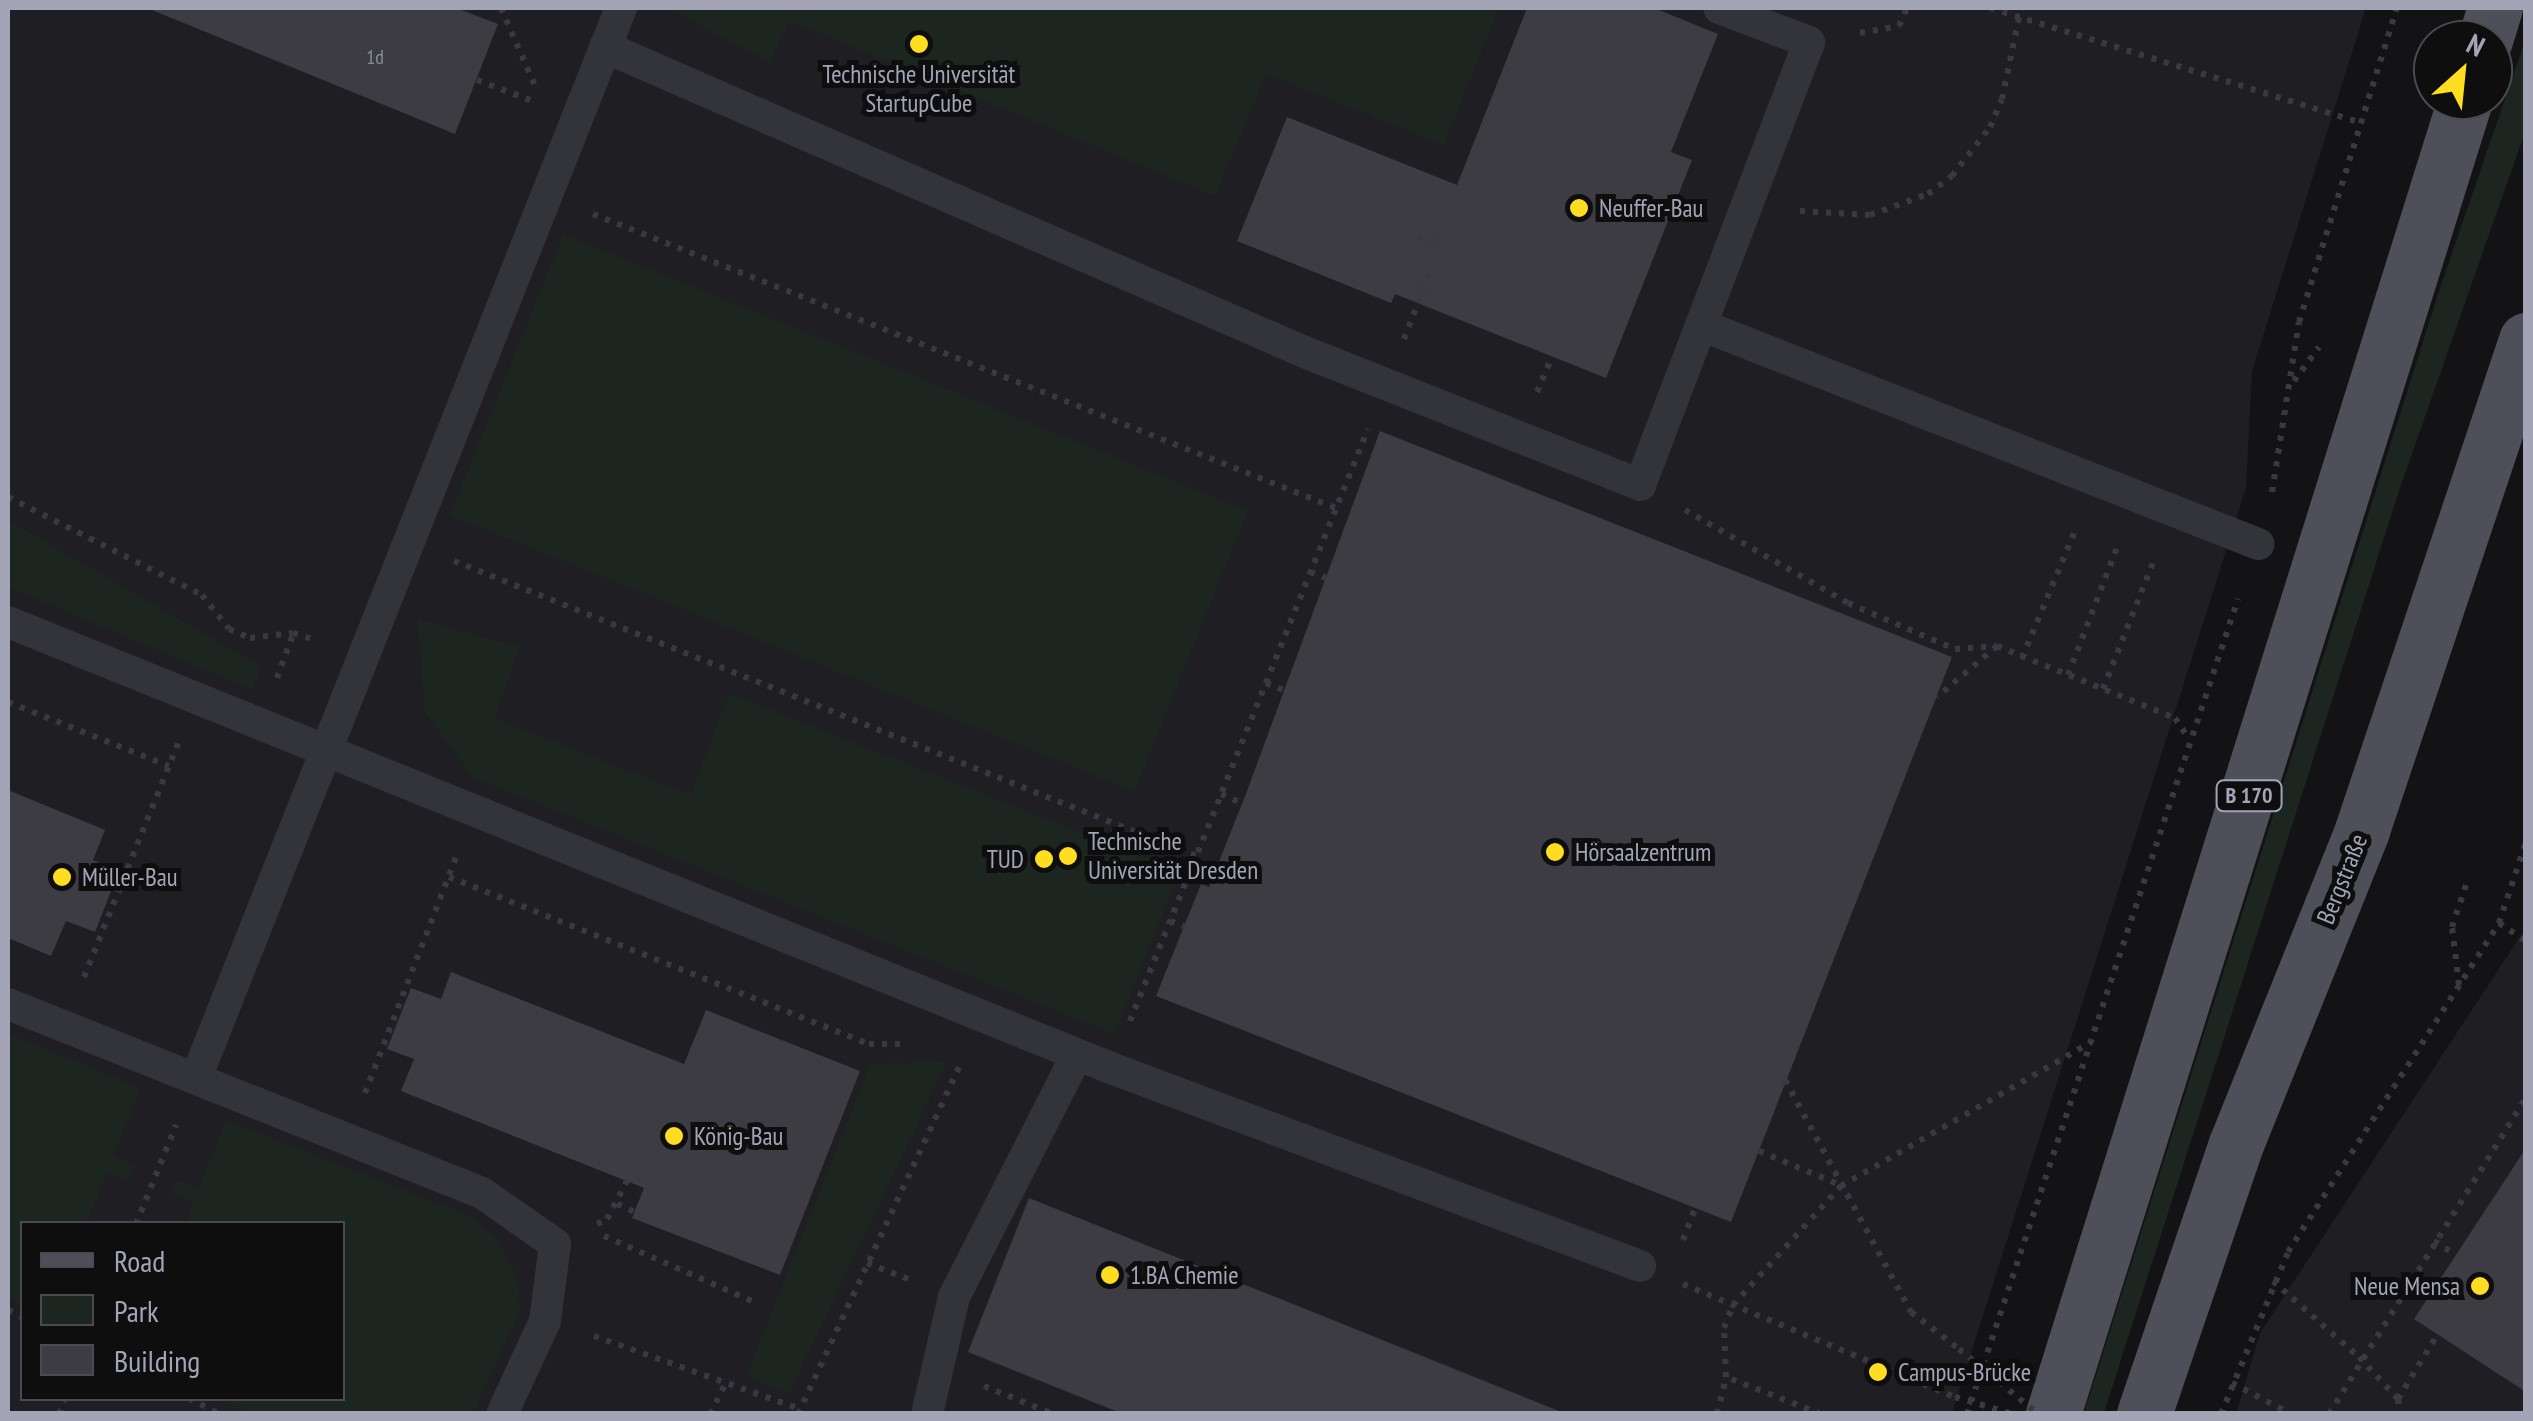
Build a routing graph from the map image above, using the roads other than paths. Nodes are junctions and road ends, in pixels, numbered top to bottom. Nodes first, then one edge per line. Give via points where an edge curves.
1 (620, 8) edge
2 (1720, 8) edge
3 (605, 46) junction
4 (2460, 120) edge
5 (1701, 325) junction
6 (2526, 340) edge
7 (2258, 544) road end
8 (8, 622) edge
9 (323, 753) junction
10 (8, 1004) edge
11 (1077, 1055) junction
12 (196, 1078) junction
13 (1640, 1266) road end
14 (502, 1414) edge
15 (927, 1414) edge
16 (2053, 1414) edge
17 (2144, 1414) edge

1 - 3 lane
2 - 5 lane via 1809,42
3 - 5 lane via 1386,384 1640,485
3 - 9 lane
4 - 16 main road, B 170
5 - 7 lane
6 - 17 main road, Bergstraße via 2362,830 2236,1144
8 - 9 lane
9 - 11 lane
9 - 12 lane
10 - 12 lane
11 - 13 lane
11 - 15 lane via 954,1297
12 - 14 lane via 482,1193 554,1244 545,1321

